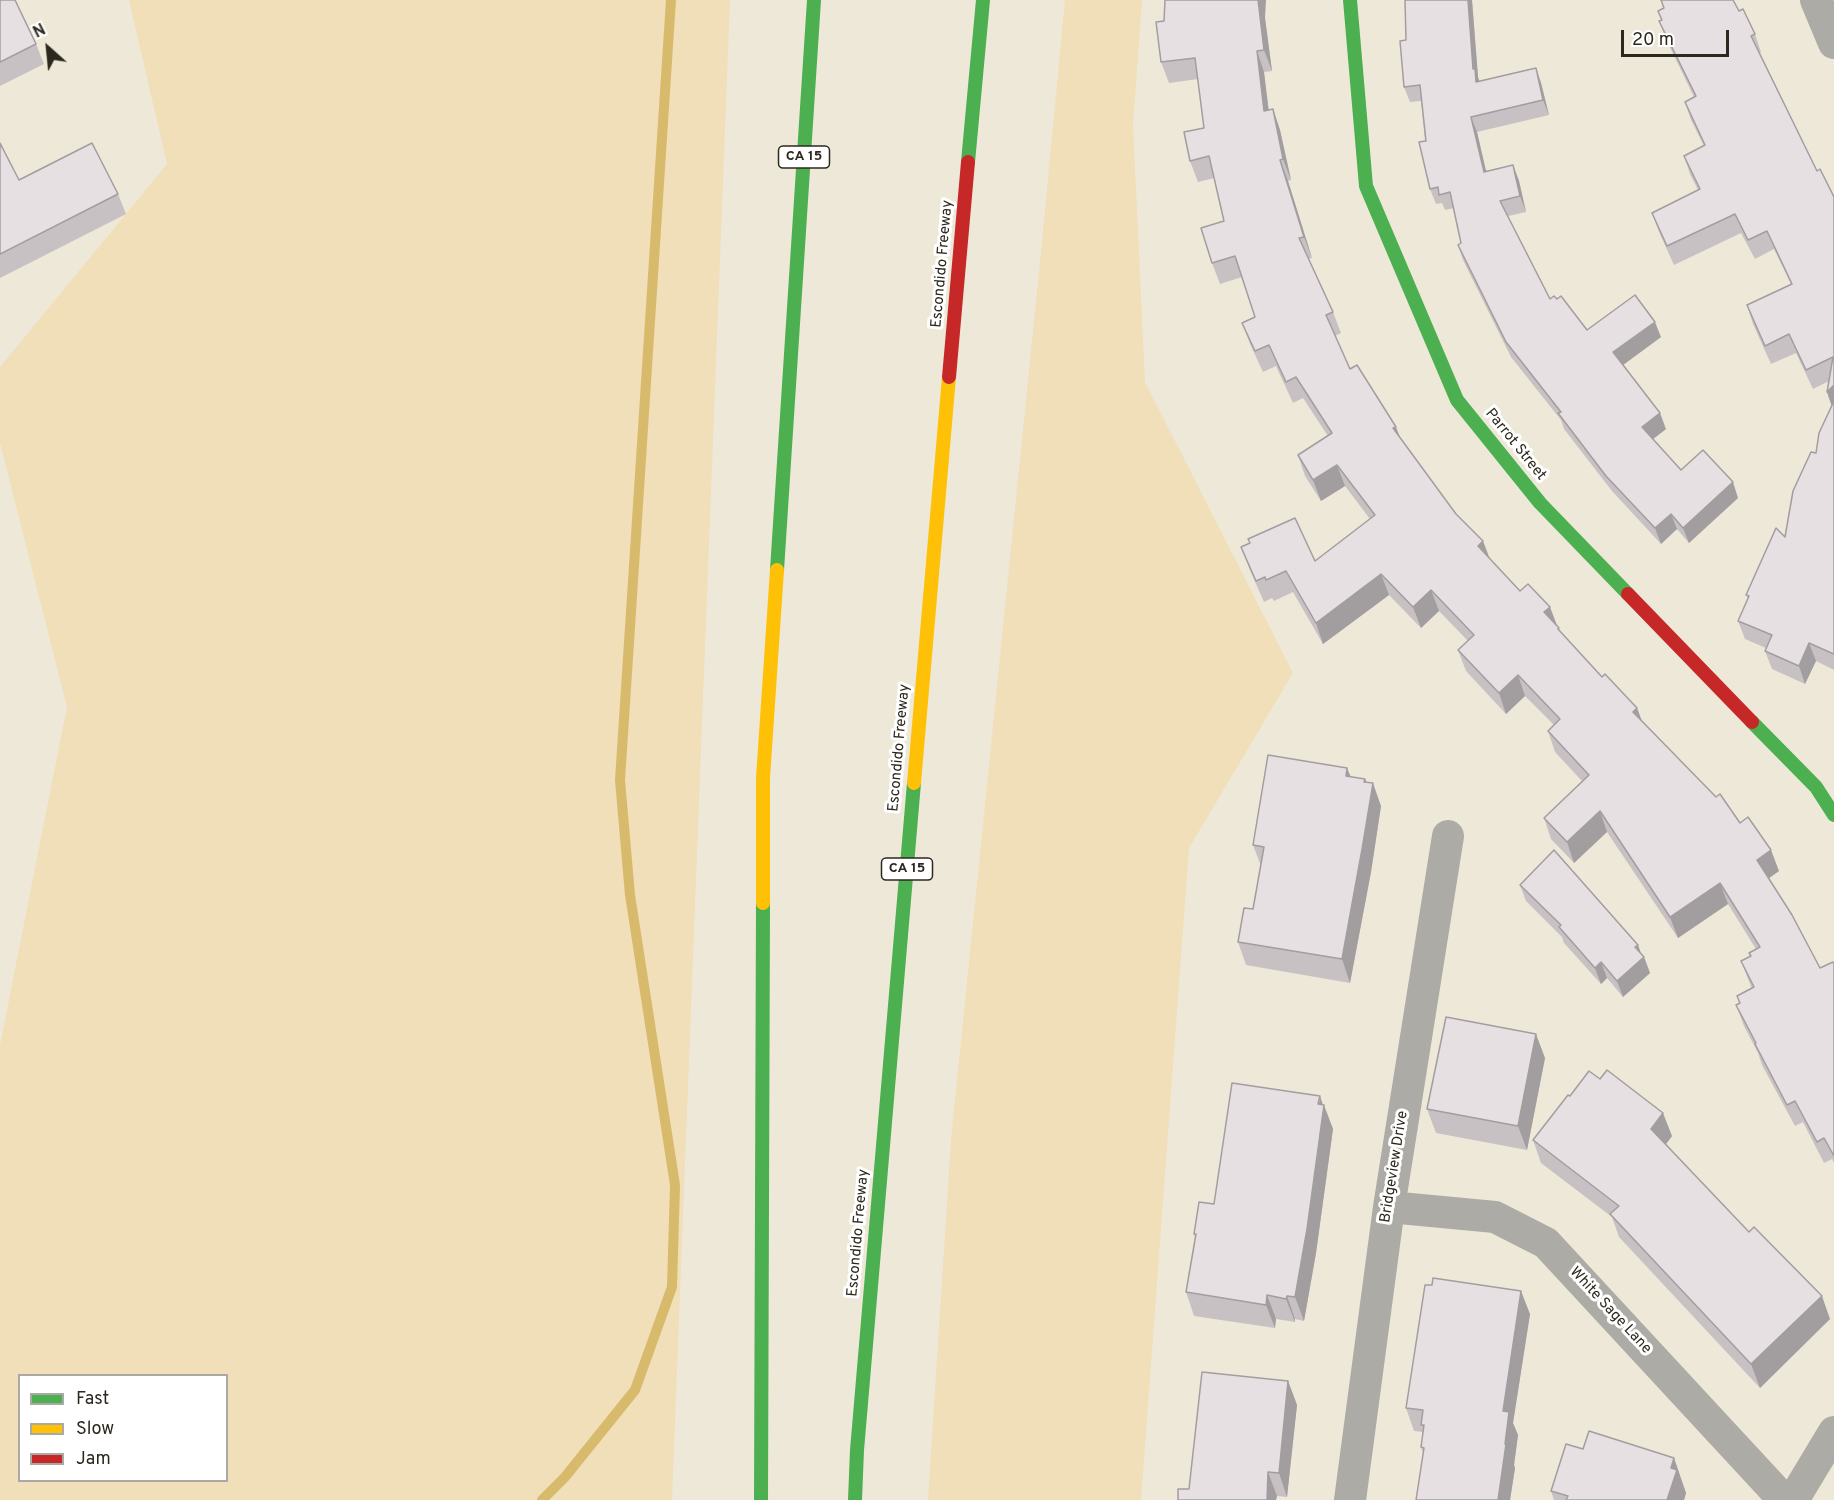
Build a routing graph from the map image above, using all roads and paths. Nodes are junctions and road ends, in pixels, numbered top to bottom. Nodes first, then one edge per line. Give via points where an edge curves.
1 (814, 0) edge
2 (983, 0) edge
3 (1350, 0) edge
4 (1816, 0) edge
5 (1834, 43) edge
6 (1834, 815) edge
7 (1448, 836) dead end
8 (1389, 1207) junction
9 (1834, 1432) edge
10 (761, 1500) edge
11 (855, 1500) edge
12 (1350, 1500) edge
13 (1784, 1500) edge
14 (1793, 1500) edge

1 - 10 main road, CA 15 via 763,778
2 - 11 main road, Escondido Freeway / CA 15
3 - 6 main road, Parrot Street via 1366,186 1457,400 1540,502 1816,787
4 - 5 street
7 - 8 street, Bridgeview Drive
8 - 12 street, Bridgeview Drive
8 - 13 street, White Sage Lane via 1494,1217 1546,1243
9 - 14 street

